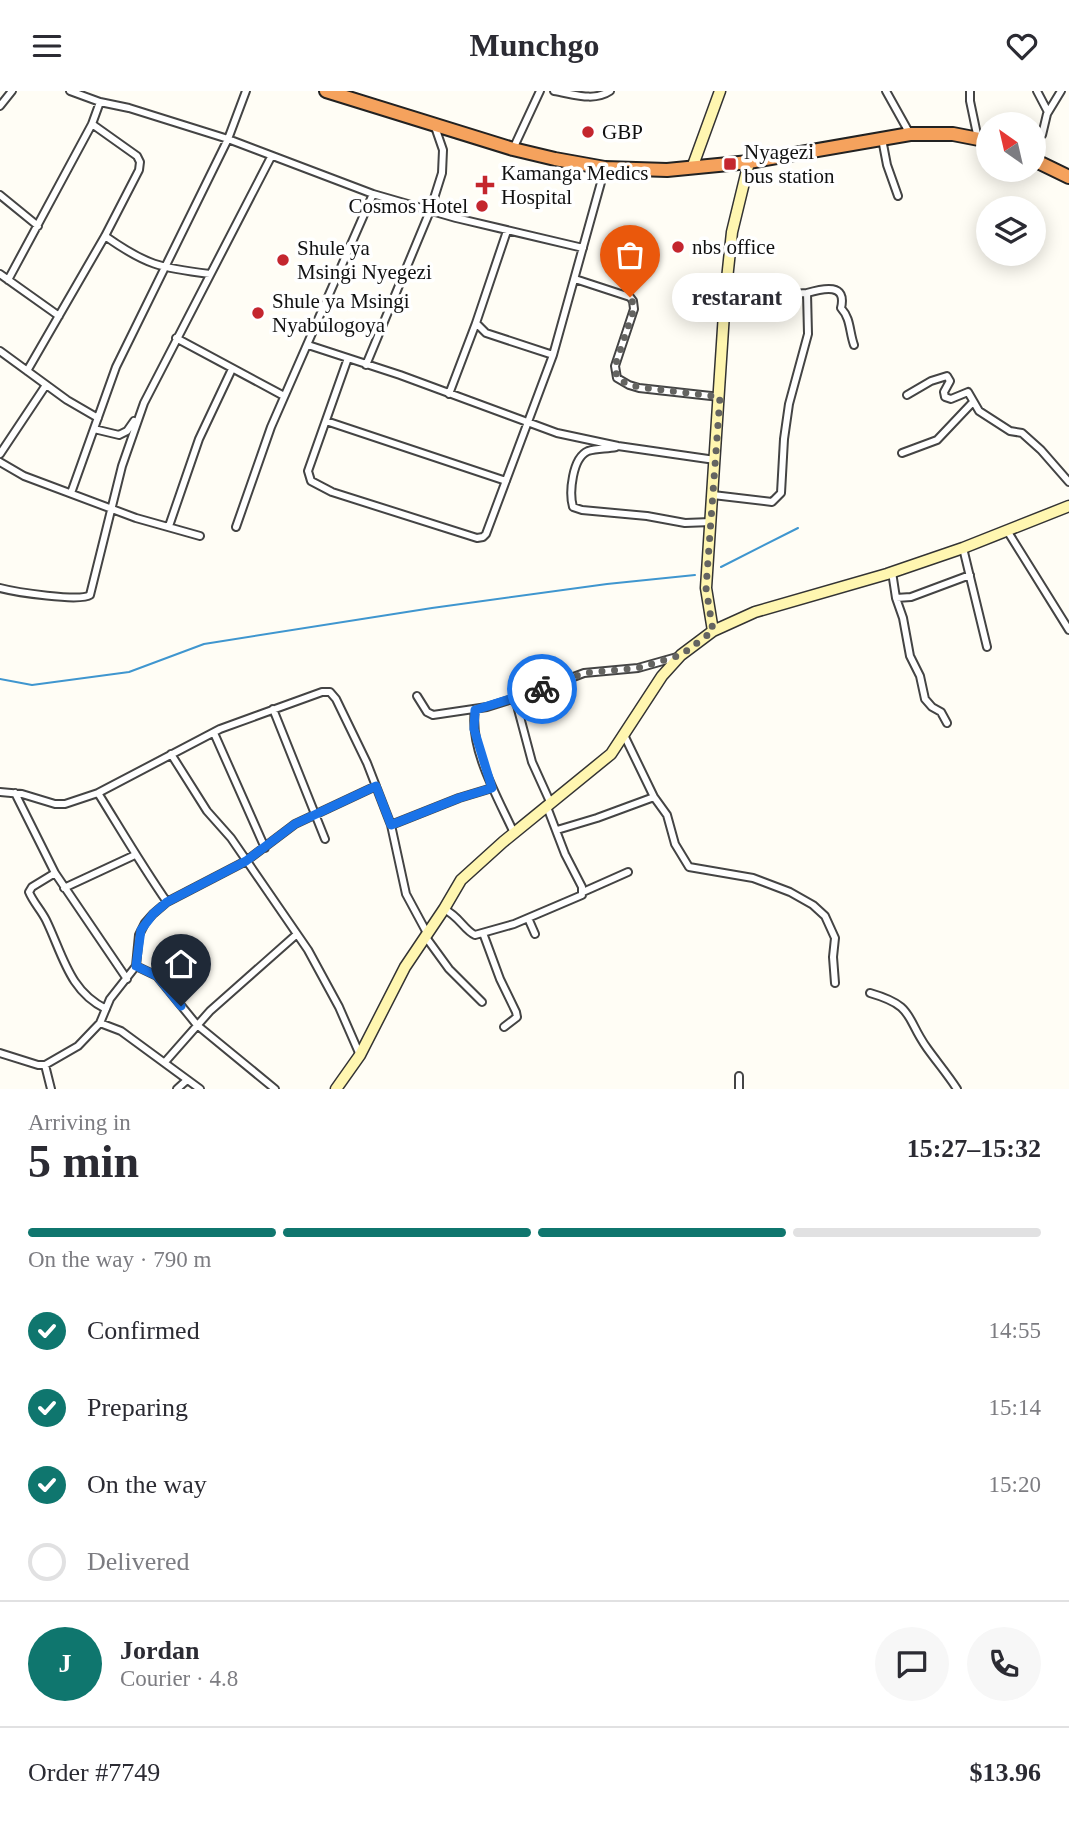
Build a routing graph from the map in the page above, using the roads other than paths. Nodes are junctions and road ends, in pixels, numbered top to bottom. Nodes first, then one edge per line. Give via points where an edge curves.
1 (12, 91) edge
2 (70, 91) edge
3 (246, 91) edge
4 (326, 91) edge
5 (540, 91) edge
6 (554, 91) edge
7 (610, 91) edge
8 (720, 91) edge
9 (886, 91) edge
10 (970, 91) edge
11 (1037, 91) edge
12 (1061, 91) edge
13 (83, 93) edge
14 (340, 93) edge
15 (100, 102) junction
16 (0, 106) edge
17 (1048, 112) junction
18 (976, 119) edge
19 (1046, 120) edge
20 (433, 123) junction
21 (92, 124) junction
22 (909, 134) junction
23 (882, 137) junction
24 (228, 139) junction
25 (976, 139) edge
26 (513, 149) junction
27 (271, 157) junction
28 (749, 162) junction
29 (1046, 166) edge
30 (605, 168) junction
31 (692, 168) junction
32 (1069, 177) edge
33 (373, 194) junction
34 (0, 195) edge
35 (898, 196) dead end
36 (430, 211) junction
37 (38, 226) junction
38 (508, 231) junction
39 (105, 236) junction
40 (583, 248) junction
41 (163, 268) junction
42 (0, 274) edge
43 (210, 274) junction
44 (575, 279) junction
45 (8, 280) junction
46 (807, 293) junction
47 (725, 298) junction
48 (59, 316) junction
49 (476, 323) junction
50 (176, 338) junction
51 (308, 345) junction
52 (854, 345) dead end
53 (0, 351) edge
54 (553, 355) junction
55 (348, 359) junction
56 (366, 365) junction
57 (232, 369) junction
58 (27, 371) junction
59 (46, 386) junction
60 (449, 394) junction
61 (907, 395) dead end
62 (284, 396) junction
63 (720, 397) junction
64 (973, 402) junction
65 (138, 417) junction
66 (98, 418) junction
67 (326, 421) junction
68 (528, 424) junction
69 (94, 429) junction
70 (618, 446) junction
71 (902, 453) dead end
72 (0, 454) edge
73 (715, 460) junction
74 (0, 463) edge
75 (1068, 479) edge
76 (506, 481) junction
77 (71, 493) junction
78 (713, 495) junction
79 (1069, 506) edge
80 (111, 509) junction
81 (711, 522) junction
82 (169, 526) junction
83 (236, 527) dead end
84 (1008, 532) junction
85 (200, 536) dead end
86 (963, 548) junction
87 (892, 572) junction
88 (970, 575) junction
89 (0, 588) edge
90 (896, 598) junction
91 (1069, 630) edge
92 (713, 631) junction
93 (987, 647) dead end
94 (681, 655) junction
95 (417, 696) dead end
96 (515, 698) junction
97 (273, 709) junction
98 (475, 710) junction
99 (947, 723) dead end
100 (214, 733) junction
101 (624, 735) junction
102 (171, 754) junction
103 (376, 786) junction
104 (492, 788) junction
105 (0, 792) edge
106 (15, 793) junction
107 (98, 793) junction
108 (654, 797) junction
109 (549, 805) junction
110 (313, 814) junction
111 (391, 825) junction
112 (557, 830) junction
113 (514, 833) junction
114 (325, 839) dead end
115 (265, 848) junction
116 (135, 855) junction
117 (246, 861) junction
118 (628, 872) dead end
119 (55, 873) junction
120 (64, 888) junction
121 (583, 891) junction
122 (167, 902) junction
123 (444, 909) junction
124 (528, 918) junction
125 (482, 933) junction
126 (297, 934) junction
127 (535, 934) dead end
128 (426, 935) junction
129 (136, 966) junction
130 (127, 979) junction
131 (835, 983) dead end
132 (870, 993) dead end
133 (482, 1002) dead end
134 (106, 1009) junction
135 (100, 1023) junction
136 (197, 1025) junction
137 (504, 1027) dead end
138 (0, 1053) edge
139 (360, 1055) junction
140 (166, 1062) junction
141 (45, 1065) junction
142 (739, 1076) dead end
143 (187, 1080) junction
144 (51, 1089) edge
145 (177, 1089) edge
146 (200, 1089) edge
147 (275, 1089) edge
148 (336, 1089) edge
149 (739, 1089) edge
150 (957, 1089) edge

1 - 16 street
2 - 13 street
3 - 24 street
4 - 14 highway
5 - 26 street
6 - 7 street via 593,97
8 - 31 street
9 - 22 street
10 - 18 street
11 - 17 street
12 - 17 street
13 - 15 street
14 - 20 highway
15 - 21 street
15 - 24 street
17 - 19 street
20 - 26 highway
20 - 36 street via 444,161
21 - 37 street
21 - 39 street via 140,162
22 - 23 highway
22 - 25 highway
23 - 28 highway
23 - 35 street
24 - 27 street
24 - 41 street
26 - 30 highway
27 - 33 street
27 - 43 street
28 - 31 highway
28 - 47 street via 732,232
29 - 32 highway
30 - 31 highway
30 - 40 street
33 - 36 street
33 - 51 street
34 - 37 street
36 - 38 street
36 - 56 street
37 - 45 street
38 - 40 street
38 - 49 street
39 - 41 street
39 - 48 street
40 - 44 street
41 - 43 street
41 - 66 street via 116,367
42 - 45 street
43 - 50 street
44 - 54 street
44 - 63 street via 633,301 615,366 617,378 639,387
45 - 48 street
46 - 47 street
46 - 52 street via 838,290 842,294 841,308 850,321
46 - 78 street via 808,334 789,404 781,493 772,502
47 - 63 street
48 - 58 street
49 - 54 street via 486,333
49 - 60 street
50 - 57 street
50 - 65 street
51 - 55 street
51 - 62 street
53 - 58 street
54 - 68 street
55 - 56 street
55 - 67 street
56 - 60 street
57 - 62 street
57 - 82 street via 199,439
58 - 59 street
59 - 66 street
59 - 72 street
60 - 68 street
61 - 64 street via 945,376 950,381 945,397 968,392
62 - 83 street
63 - 73 street
64 - 71 street via 937,439
64 - 75 street via 988,419 1022,433
65 - 69 street via 119,435
65 - 80 street
66 - 69 street
67 - 76 street
67 - 76 street via 308,474 314,484 332,492 480,538 486,534
68 - 70 street
68 - 76 street
69 - 77 street
70 - 73 street
70 - 81 street via 584,454 575,469 573,507 685,523
73 - 78 street
74 - 77 street
77 - 80 street
78 - 81 street
79 - 84 street
80 - 82 street
80 - 89 street via 88,597
81 - 92 street via 706,588
82 - 85 street
84 - 86 street
84 - 91 street
86 - 87 street
86 - 88 street
87 - 90 street
87 - 92 street via 776,604
88 - 90 street
88 - 93 street
90 - 99 street via 925,699
92 - 94 street
94 - 96 street via 638,668 584,673
94 - 101 street
95 - 98 street via 433,715
96 - 98 street
96 - 109 street
97 - 100 street
97 - 103 street via 330,692
97 - 110 street
98 - 104 street via 474,729
100 - 102 street
100 - 115 street
101 - 108 street
101 - 109 street via 611,754
102 - 107 street
102 - 117 street via 206,811
103 - 110 street
103 - 111 street
104 - 111 street
104 - 113 street
105 - 106 street
106 - 107 street via 65,804
106 - 119 street
107 - 116 street
108 - 112 street
108 - 131 street via 663,807 675,844 690,869 772,884 825,916 835,938
109 - 112 street
109 - 113 street
110 - 114 street
110 - 115 street
111 - 128 street via 406,894
112 - 121 street
113 - 123 street via 461,880
115 - 117 street
116 - 120 street
116 - 122 street
117 - 122 street
117 - 126 street
118 - 121 street
119 - 120 street
119 - 134 street via 29,892 73,981 91,1001
120 - 130 street
121 - 124 street
122 - 129 street via 141,930
123 - 125 street via 459,918 472,935
123 - 128 street
124 - 125 street
124 - 127 street
125 - 137 street via 516,1012 517,1017
126 - 136 street
126 - 139 street via 339,1007
128 - 133 street via 449,969
128 - 139 street
129 - 130 street
129 - 136 street via 157,976
130 - 134 street
132 - 150 street via 890,998 906,1012
134 - 135 street
135 - 140 street via 121,1031
135 - 141 street via 78,1046
136 - 140 street
136 - 147 street
138 - 141 street
139 - 148 street
140 - 143 street
141 - 144 street
142 - 149 street
143 - 145 street
143 - 146 street

